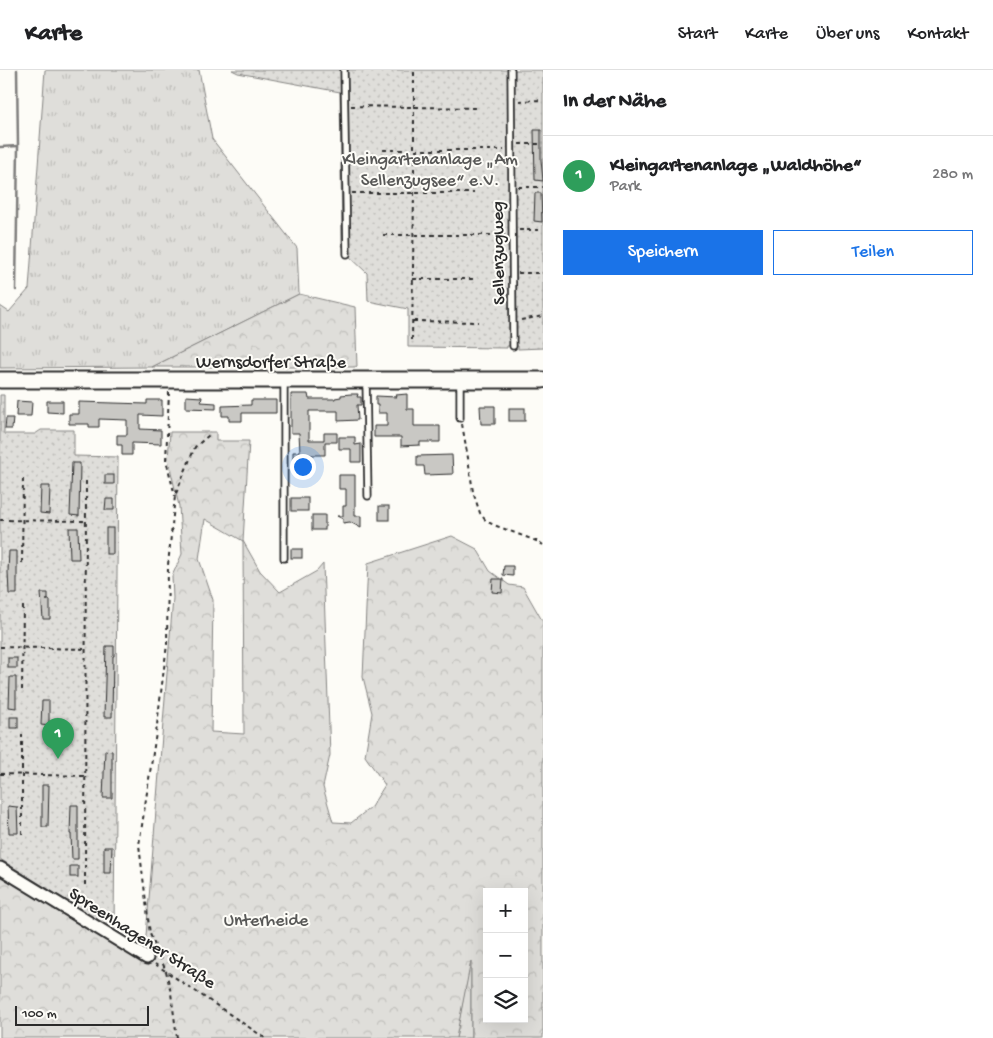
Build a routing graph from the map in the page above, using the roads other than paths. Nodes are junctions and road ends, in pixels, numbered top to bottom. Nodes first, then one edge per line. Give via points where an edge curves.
1 (344, 70) edge
2 (511, 70) edge
3 (347, 254) dead end
4 (513, 346) dead end
5 (366, 379) junction
6 (0, 380) edge
7 (284, 380) junction
8 (460, 380) junction
9 (543, 380) edge
10 (460, 418) road end
11 (368, 496) dead end
12 (284, 558) dead end
13 (0, 868) edge
14 (147, 958) road end

1 - 3 lane
2 - 4 lane, Sellenzugweg
5 - 7 main road, Wernsdorfer Straße
5 - 8 main road, Wernsdorfer Straße
5 - 11 lane
6 - 7 main road, Wernsdorfer Straße
7 - 12 lane
8 - 9 main road, Wernsdorfer Straße
8 - 10 lane
13 - 14 street, Spreenhagener Straße

